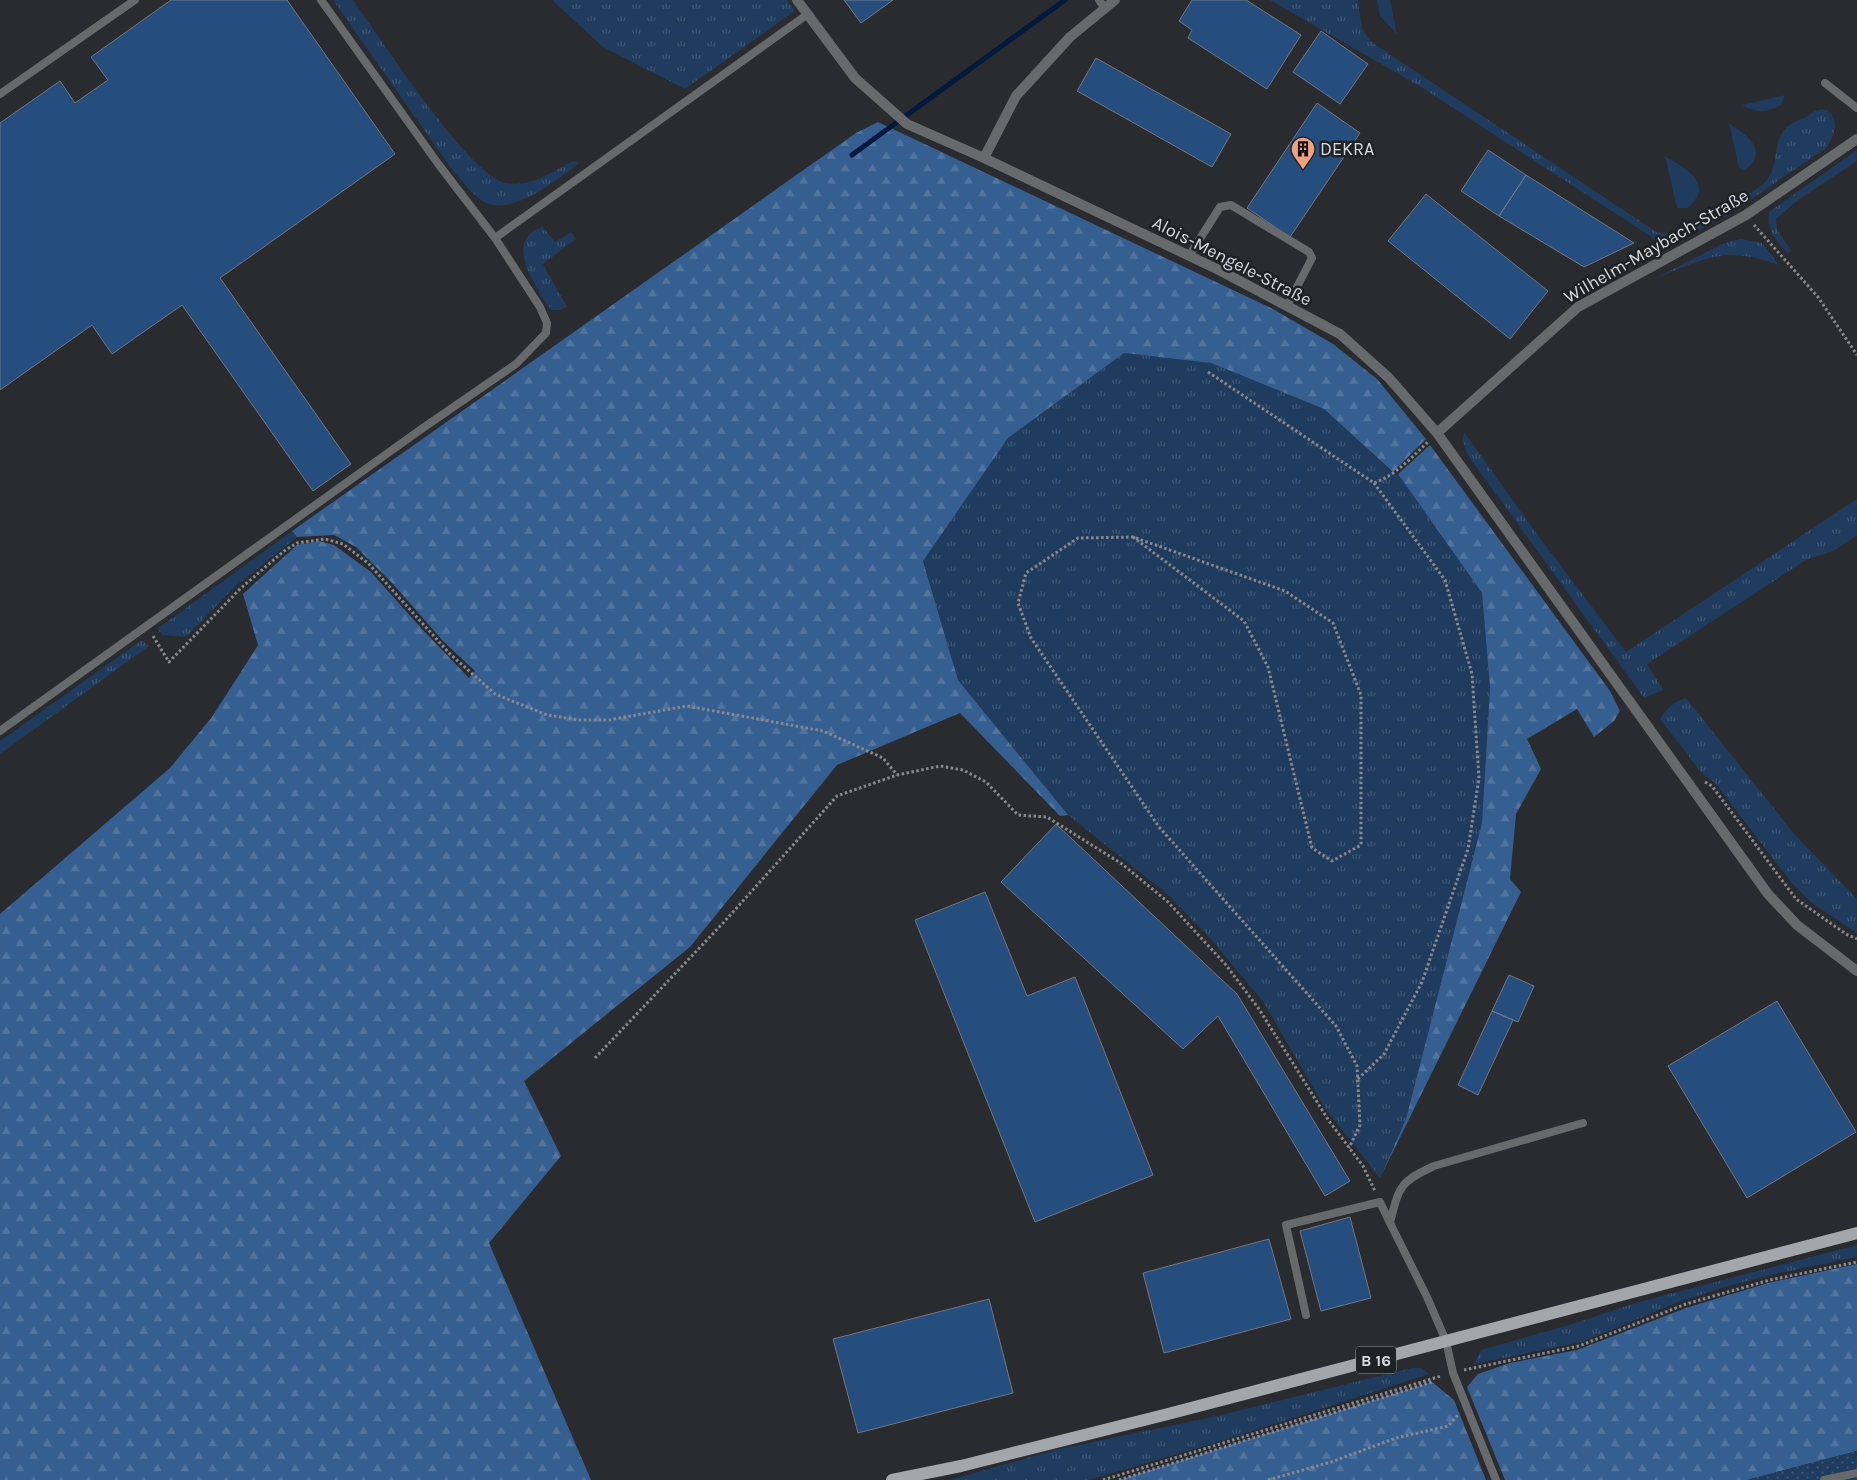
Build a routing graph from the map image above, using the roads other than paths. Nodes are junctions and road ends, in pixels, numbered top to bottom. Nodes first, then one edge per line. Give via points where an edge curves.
1 (135, 0) edge
2 (321, 0) edge
3 (797, 0) edge
4 (1115, 0) edge
5 (1102, 4) edge
6 (808, 14) junction
7 (1825, 83) dead end
8 (0, 94) edge
9 (1857, 108) edge
10 (1857, 139) edge
11 (984, 158) junction
12 (495, 238) junction
13 (1189, 256) junction
14 (1287, 306) junction
15 (1437, 433) junction
16 (0, 731) edge
17 (1857, 971) edge
18 (1584, 1123) dead end
19 (1390, 1224) junction
20 (1857, 1233) edge
21 (1306, 1315) dead end
22 (1446, 1341) junction
23 (1857, 1473) edge
24 (892, 1480) edge
25 (1496, 1480) edge
26 (1824, 1480) edge

1 - 8 lane
2 - 12 lane
3 - 6 street, Alois-Mengele-Straße
4 - 5 street
5 - 11 street via 1016,96
6 - 11 street, Alois-Mengele-Straße via 854,78 908,124
6 - 12 lane
7 - 9 lane
10 - 15 street, Wilhelm-Maybach-Straße via 1746,215 1578,307
11 - 13 street, Alois-Mengele-Straße
12 - 16 lane via 540,306 547,323 546,333 538,344 516,364
13 - 14 street, Alois-Mengele-Straße
13 - 14 lane via 1220,207 1231,205 1309,252 1312,258
14 - 15 street, Alois-Mengele-Straße via 1340,334 1389,378
15 - 17 street, Alois-Mengele-Straße via 1768,894 1797,925
18 - 19 lane via 1434,1166 1412,1176 1399,1189
19 - 21 lane via 1380,1202 1286,1225
19 - 22 lane via 1428,1297
20 - 22 main road, B 16
22 - 24 main road, B 16 via 961,1466
22 - 25 lane via 1453,1373
23 - 26 lane

